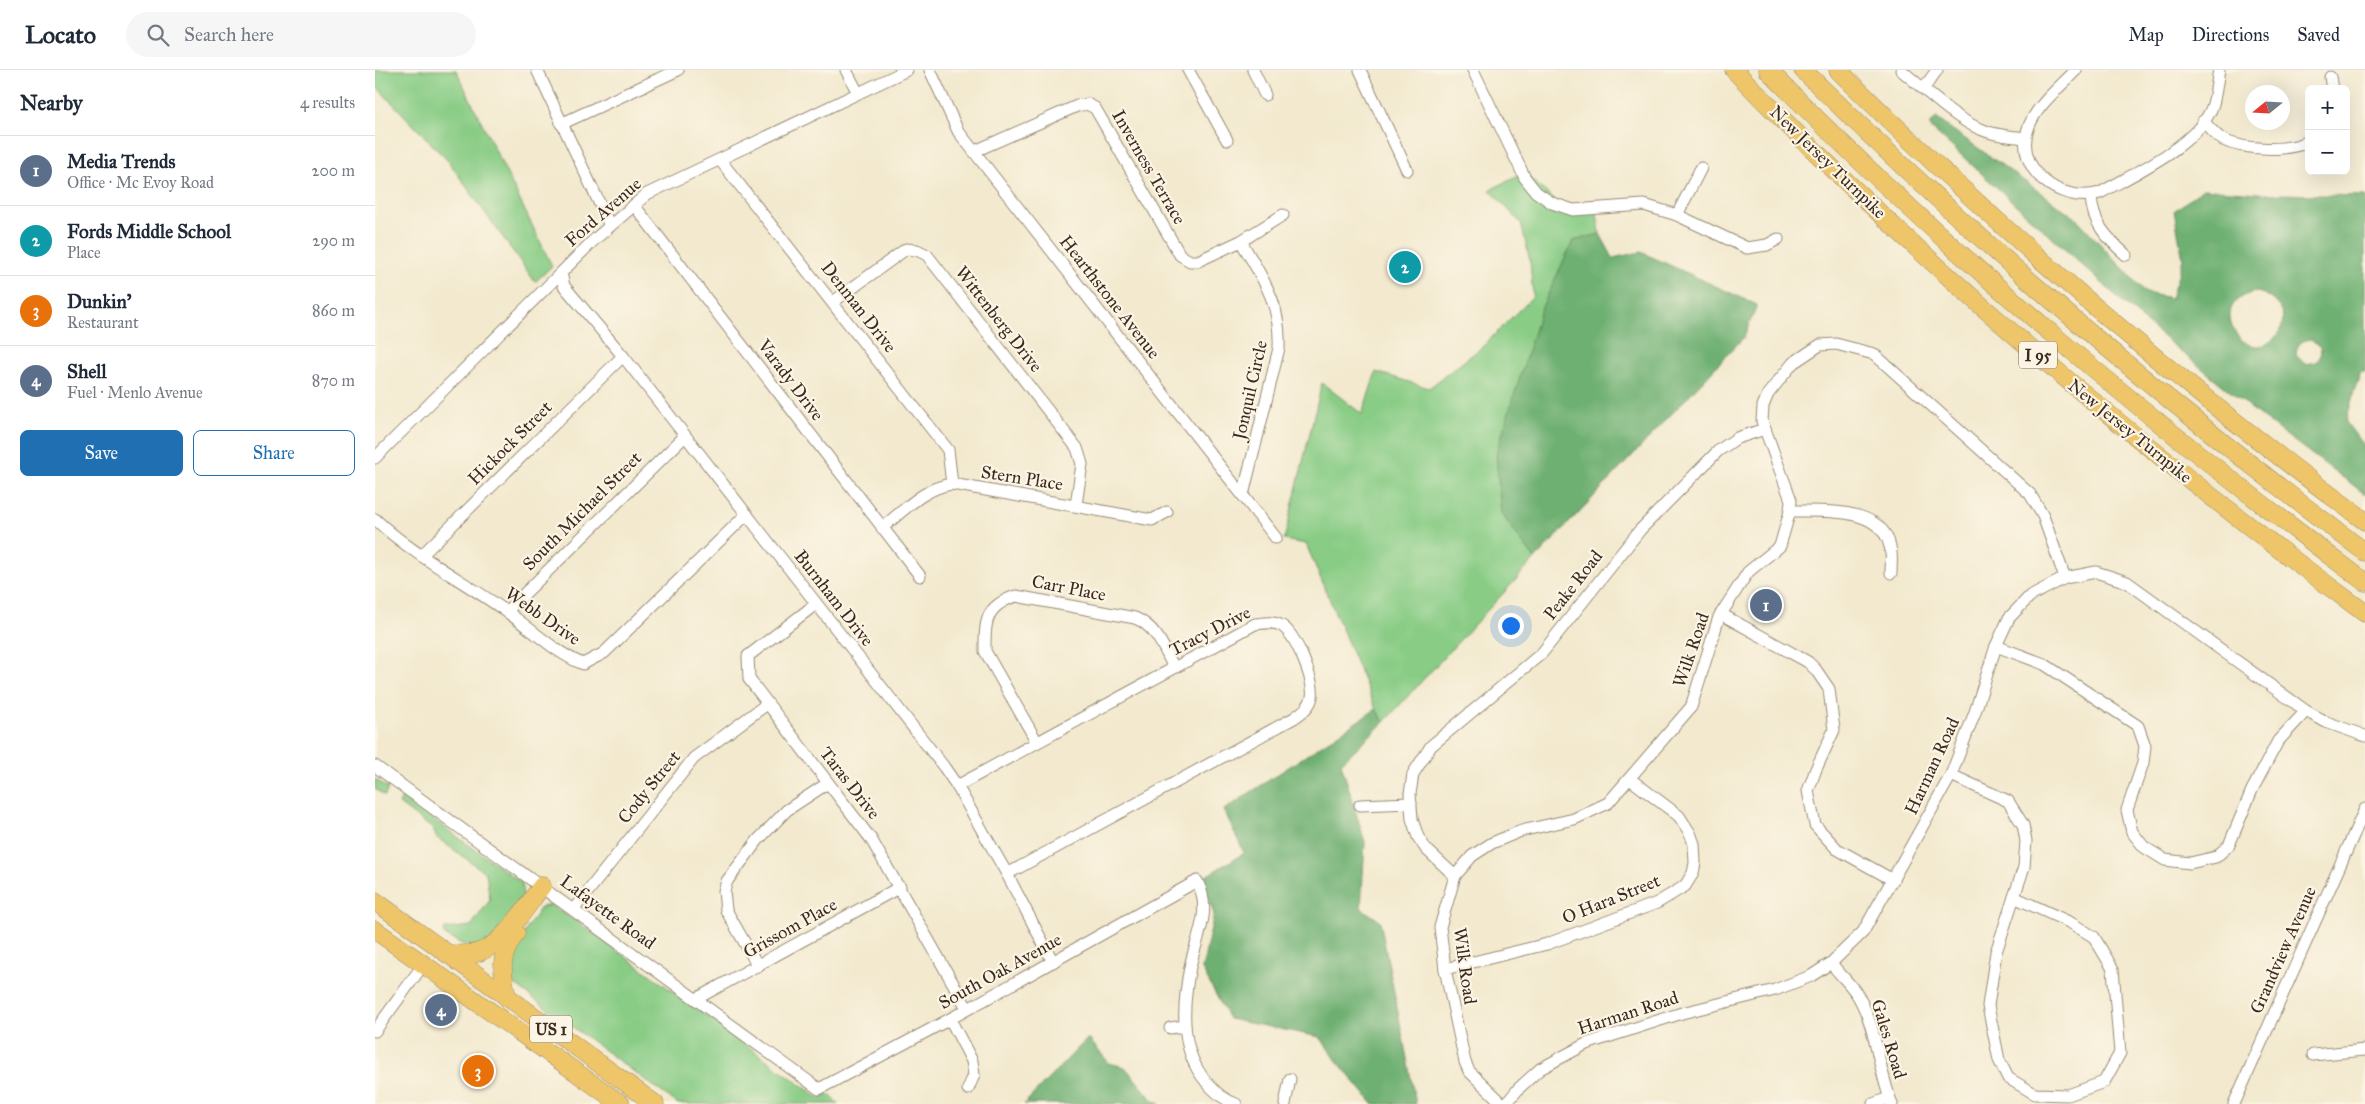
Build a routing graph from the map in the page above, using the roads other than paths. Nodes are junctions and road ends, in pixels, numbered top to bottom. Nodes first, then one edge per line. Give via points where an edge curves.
1 (537, 70) edge
2 (678, 70) edge
3 (846, 70) edge
4 (907, 70) edge
5 (930, 70) edge
6 (1188, 70) edge
7 (1253, 70) edge
8 (1360, 70) edge
9 (1473, 70) edge
10 (1734, 70) edge
11 (1768, 70) edge
12 (1803, 70) edge
13 (1838, 70) edge
14 (1901, 70) edge
15 (1937, 70) edge
16 (2076, 70) edge
17 (2219, 70) edge
18 (2330, 77) dead end
19 (2331, 85) edge
20 (1924, 88) junction
21 (858, 94) junction
22 (1265, 95) dead end
23 (2203, 121) junction
24 (561, 124) junction
25 (2025, 138) junction
26 (1227, 140) dead end
27 (2305, 143) edge
28 (975, 151) junction
29 (721, 160) junction
30 (1701, 168) dead end
31 (1407, 170) dead end
32 (2091, 196) junction
33 (634, 205) junction
34 (1283, 215) dead end
35 (1677, 215) junction
36 (610, 226) junction
37 (1778, 239) dead end
38 (1241, 241) junction
39 (2126, 256) dead end
40 (561, 273) junction
41 (833, 302) junction
42 (623, 356) junction
43 (1765, 429) junction
44 (684, 437) junction
45 (375, 458) edge
46 (952, 484) junction
47 (1243, 495) junction
48 (1076, 505) junction
49 (1790, 511) junction
50 (1167, 512) dead end
51 (747, 514) junction
52 (375, 519) edge
53 (2365, 521) edge
54 (882, 528) junction
55 (1276, 538) dead end
56 (2365, 552) edge
57 (422, 555) junction
58 (1891, 573) dead end
59 (919, 576) dead end
60 (2065, 578) junction
61 (2365, 582) edge
62 (816, 604) junction
63 (508, 612) junction
64 (2365, 613) edge
65 (1721, 614) junction
66 (1996, 646) junction
67 (1174, 668) junction
68 (767, 704) junction
69 (2306, 711) junction
70 (2365, 736) edge
71 (1037, 742) junction
72 (375, 766) edge
73 (1951, 775) junction
74 (1630, 779) junction
75 (828, 783) junction
76 (957, 786) junction
77 (1411, 803) junction
78 (1360, 805) dead end
79 (2365, 810) edge
80 (1007, 874) junction
81 (1455, 876) junction
82 (1893, 880) junction
83 (900, 887) junction
84 (545, 888) junction
85 (2014, 897) junction
86 (375, 901) edge
87 (574, 909) junction
88 (375, 930) edge
89 (447, 954) junction
90 (1053, 962) junction
91 (1831, 963) junction
92 (423, 965) junction
93 (758, 966) junction
94 (1445, 970) junction
95 (507, 998) junction
96 (696, 999) junction
97 (967, 1008) junction
98 (950, 1019) junction
99 (1185, 1026) junction
100 (1170, 1028) dead end
101 (375, 1031) edge
102 (2365, 1050) edge
103 (2313, 1055) dead end
104 (1290, 1079) dead end
105 (968, 1088) dead end
106 (819, 1089) joint
107 (1891, 1101) edge
108 (621, 1104) edge
109 (655, 1104) edge
110 (1236, 1104) edge
111 (1285, 1104) edge
112 (1505, 1104) edge
113 (1873, 1104) edge
114 (2234, 1104) edge

1 - 24 street
2 - 24 street
3 - 21 street
4 - 21 street, Ford Avenue
5 - 28 street, Hearthstone Avenue via 958,131
6 - 26 street
7 - 22 street
8 - 31 street
9 - 35 street via 1525,178 1542,196 1573,210 1644,205
10 - 64 highway, New Jersey Turnpike / I 95 via 1817,154 1925,255 2071,384 2218,502
11 - 61 highway, New Jersey Turnpike / I 95 via 1944,239 2080,358 2241,489
12 - 56 highway via 2034,287 2181,410
13 - 53 highway via 2050,268 2196,391
14 - 20 street
15 - 20 street
16 - 25 street via 2035,113
17 - 23 street via 2213,106
18 - 19 street
20 - 25 street via 1981,130
21 - 29 street, Ford Avenue
23 - 27 street via 2221,139 2241,146 2299,146
23 - 32 street via 2194,134 2174,150
24 - 36 street
25 - 32 street via 2029,160 2041,179 2069,194
28 - 38 street, Inverness Terrace via 1087,104 1095,108 1179,255 1198,262
28 - 47 street, Hearthstone Avenue
29 - 33 street, Ford Avenue via 647,194
29 - 41 street, Denman Drive
30 - 35 street
32 - 39 street via 2095,220 2106,237
33 - 36 street, Ford Avenue
33 - 54 street, Varady Drive
34 - 38 street, Inverness Terrace
35 - 37 street via 1747,248 1767,245
36 - 40 street, Ford Avenue
38 - 47 street, Jonquil Circle via 1275,301 1280,328 1279,348
40 - 42 street, Burnham Drive via 564,286
40 - 45 street, Ford Avenue
41 - 46 street, Denman Drive via 948,450
41 - 48 street, Wittenberg Drive via 905,249 927,255 1077,448 1082,464
42 - 44 street, Burnham Drive
42 - 57 street, Hickock Street
43 - 49 street, Wilk Road via 1791,500
43 - 60 street, Wilk Road via 1762,415 1765,398 1793,363 1820,346 1836,344 1874,354 2030,494 2043,516
43 - 77 street, Peake Road via 1737,438 1717,451 1640,530 1542,653 1431,746 1413,774
44 - 51 street, Burnham Drive
44 - 63 street, South Michael Street
46 - 48 street, Stern Place
46 - 54 street, Stern Place via 940,485 921,496
47 - 55 street, Hearthstone Avenue
48 - 50 street, Stern Place via 1152,520
49 - 58 street via 1851,512 1869,520 1883,531 1891,551
49 - 65 street, Wilk Road via 1780,546 1748,572
51 - 62 street, Burnham Drive
51 - 63 street, Webb Drive via 604,653 583,664 568,658
52 - 57 street, Webb Drive
54 - 59 street, Varady Drive
57 - 63 street, Webb Drive
60 - 66 street, Harman Road via 2030,596 2009,618
60 - 69 street, Harman Road via 2096,572 2127,582
62 - 68 street, Taras Drive via 748,656 749,680
62 - 76 street, Burnham Drive
65 - 74 street, Wilk Road via 1691,707
65 - 82 street via 1808,662 1829,689 1834,730 1808,791 1815,825 1837,849
66 - 69 street via 2044,664 2138,726 2145,746 2143,763 2127,810 2132,832 2144,847 2165,860 2190,863 2216,857 2229,845 2252,790 2278,741
66 - 73 street, Harman Road
67 - 71 street, Tracy Drive
67 - 71 street, Carr Place via 1155,632 1147,623 1135,618 1016,596 1001,601 989,613 985,651
67 - 80 street, Tracy Drive via 1255,624 1268,622 1282,626 1291,634 1306,667 1312,698 1305,710 1294,718
68 - 75 street, Taras Drive
68 - 87 street, Cody Street via 694,758
69 - 70 street, Harman Road
71 - 76 street, Tracy Drive
72 - 84 street, Lafayette Road
73 - 82 street, Harman Road
73 - 85 street via 2008,801 2023,826 2026,841 2024,867
74 - 81 street, Wilk Road via 1608,803 1575,819 1521,831 1492,843 1472,856
74 - 94 street, O Hara Street via 1679,816 1690,833 1695,863 1685,886 1657,903 1547,944
75 - 83 street, Taras Drive via 871,839
75 - 93 street via 787,810 758,840 727,881 724,891 726,910
76 - 80 street, Burnham Drive
77 - 78 street
77 - 81 street, Peake Road via 1418,837
79 - 114 street, Grandview Avenue
80 - 90 street, Burnham Drive
81 - 94 street, Wilk Road via 1440,927
82 - 91 street, Harman Road via 1863,932
83 - 93 street, Grissom Place
83 - 97 street, Taras Drive
84 - 87 street, Lafayette Road
84 - 89 highway via 497,942 473,954
84 - 95 highway via 506,947 501,963
85 - 85 street via 1996,952 1988,1006 1999,1060 2007,1078 2035,1094 2059,1095 2104,1082 2120,1053 2113,969 2094,937 2071,922
86 - 89 highway, US 1
87 - 96 street, Lafayette Road
88 - 92 highway, US 1
89 - 95 highway, US 1
90 - 97 street, South Oak Avenue
90 - 99 street, South Oak Avenue via 1197,882 1205,913 1190,967
91 - 107 street, Gales Road via 1858,996
91 - 112 street, Harman Road via 1775,990 1682,1013 1586,1044 1540,1069
92 - 101 street
92 - 108 highway, US 1
93 - 96 street, Grissom Place
94 - 112 street, Wilk Road via 1469,1071
95 - 109 highway, US 1
96 - 106 street, Lafayette Road
97 - 98 street, South Oak Avenue
98 - 105 street via 972,1061 974,1075
98 - 106 street, South Oak Avenue
99 - 100 street
99 - 110 street via 1187,1048 1200,1076 1224,1100
102 - 103 street
104 - 111 street
107 - 113 street

